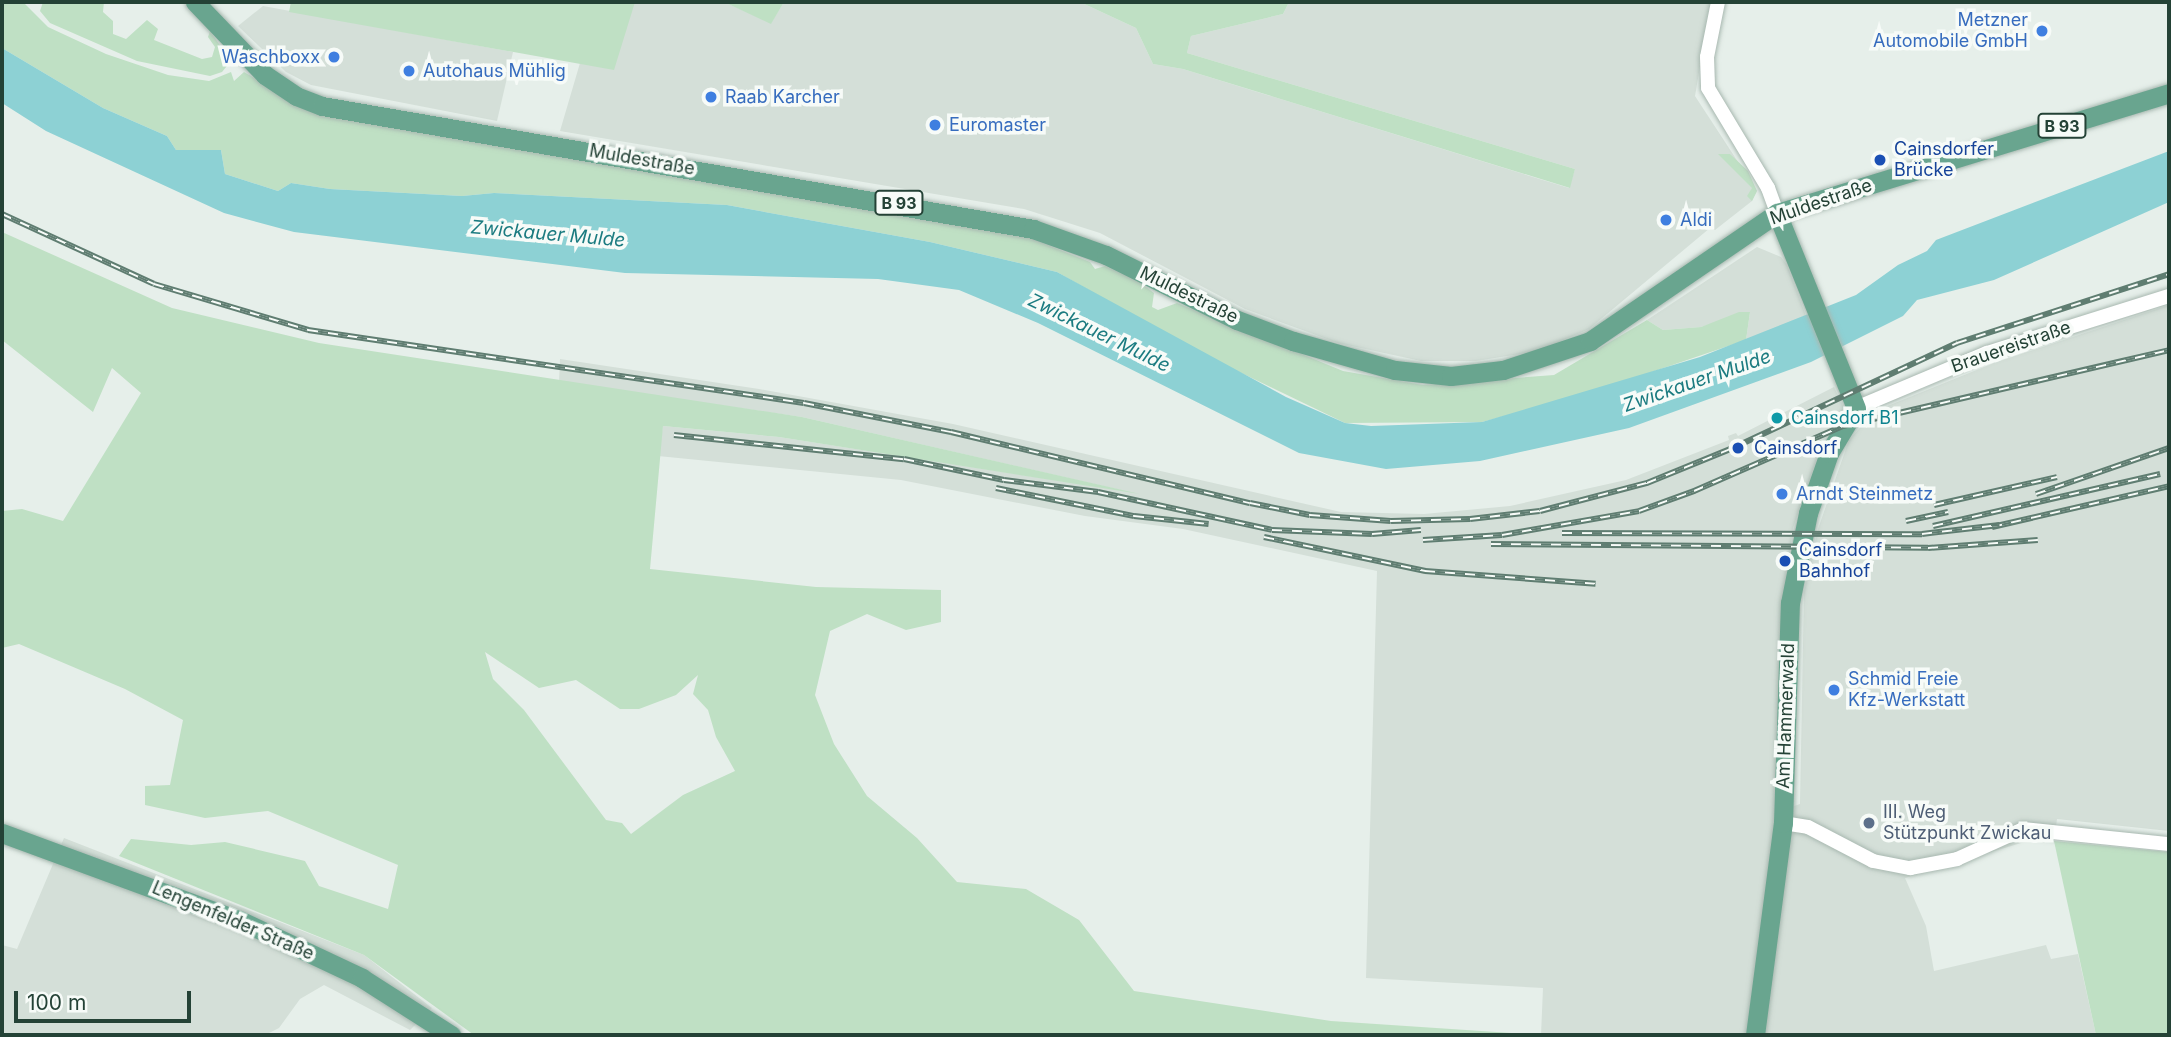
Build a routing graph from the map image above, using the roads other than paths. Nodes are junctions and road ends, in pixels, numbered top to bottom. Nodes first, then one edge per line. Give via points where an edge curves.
1 (195, 2) edge
2 (1718, 2) edge
3 (2169, 93) edge
4 (1777, 213) junction
5 (2169, 296) edge
6 (1856, 408) junction
7 (1783, 823) junction
8 (2, 833) edge
9 (2169, 844) edge
10 (452, 1035) edge
11 (1755, 1035) edge

1 - 4 main road, Muldestraße / B 93 via 265,75 322,106 1033,229 1106,255 1237,320 1293,341 1423,375 1503,370 1590,341
2 - 4 street via 1707,57 1708,88 1768,188
3 - 4 main road, Muldestraße / B 93
4 - 6 main road
5 - 6 street, Brauereistraße via 1987,353
6 - 7 main road, Am Hammerwald via 1829,453 1790,603
7 - 9 street via 1808,827 1873,861 1910,868 1957,859 2023,829
7 - 11 main road, Am Hammerwald
8 - 10 main road, Lengenfelder Straße via 239,920 362,978

